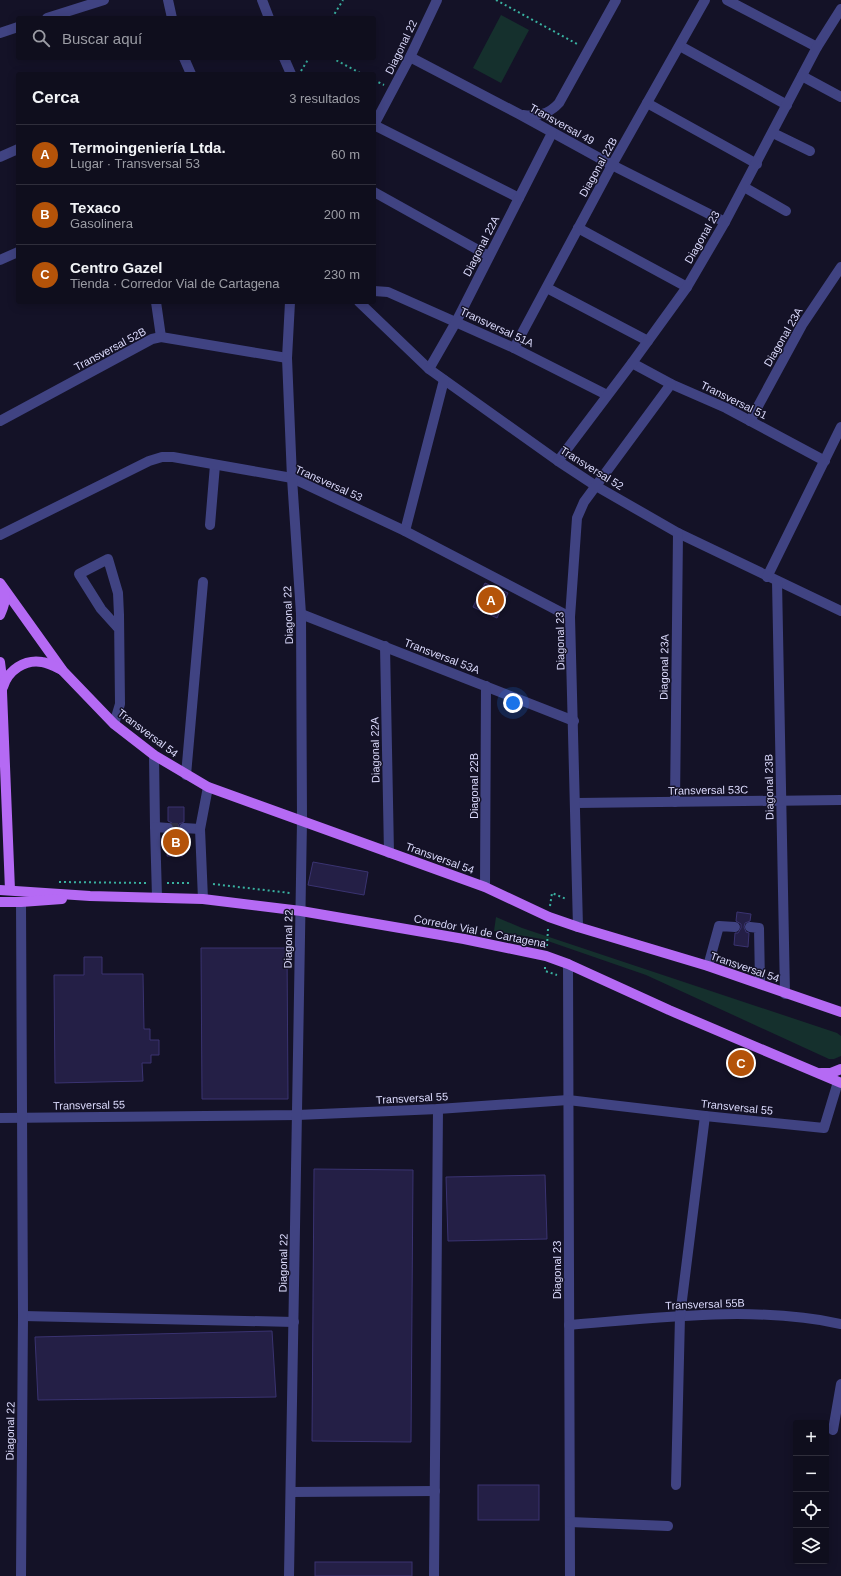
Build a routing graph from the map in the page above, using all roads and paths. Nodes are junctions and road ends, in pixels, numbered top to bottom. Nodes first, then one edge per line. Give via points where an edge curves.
1 (104, 0) edge
2 (168, 0) edge
3 (262, 0) edge
4 (343, 0) edge
5 (437, 0) edge
6 (496, 0) edge
7 (616, 0) edge
8 (705, 0) edge
9 (727, 0) edge
10 (841, 9) edge
11 (53, 16) edge
12 (172, 16) edge
13 (268, 16) edge
14 (333, 16) edge
15 (838, 21) edge
16 (16, 28) edge
17 (0, 33) edge
18 (680, 46) junction
19 (817, 47) junction
20 (590, 50) junction
21 (410, 57) junction
22 (184, 60) edge
23 (285, 60) edge
24 (308, 60) edge
25 (336, 60) edge
26 (186, 72) edge
27 (289, 72) edge
28 (301, 72) edge
29 (358, 72) edge
30 (802, 76) junction
31 (841, 97) edge
32 (647, 103) junction
33 (788, 105) junction
34 (519, 114) junction
35 (376, 121) edge
36 (376, 126) edge
37 (773, 132) junction
38 (552, 133) junction
39 (16, 150) edge
40 (810, 151) dead end
41 (0, 157) edge
42 (757, 164) junction
43 (612, 166) junction
44 (744, 187) junction
45 (376, 193) edge
46 (519, 198) junction
47 (786, 211) dead end
48 (725, 222) junction
49 (578, 228) junction
50 (16, 253) edge
51 (489, 256) junction
52 (0, 260) edge
53 (841, 267) edge
54 (687, 287) junction
55 (546, 288) junction
56 (376, 291) edge
57 (156, 304) edge
58 (290, 304) edge
59 (361, 304) edge
60 (456, 322) junction
61 (161, 337) junction
62 (648, 341) junction
63 (514, 348) junction
64 (288, 358) junction
65 (632, 363) junction
66 (429, 368) junction
67 (444, 380) junction
68 (671, 384) junction
69 (607, 395) junction
70 (0, 421) edge
71 (750, 421) junction
72 (841, 427) edge
73 (558, 461) junction
74 (825, 461) junction
75 (215, 465) junction
76 (292, 478) junction
77 (596, 486) junction
78 (210, 525) dead end
79 (406, 531) junction
80 (678, 533) junction
81 (0, 535) edge
82 (772, 579) junction
83 (203, 582) dead end
84 (2, 587) edge
85 (841, 611) edge
86 (300, 614) junction
87 (0, 615) edge
88 (570, 617) junction
89 (119, 629) junction
90 (385, 646) junction
91 (0, 662) edge
92 (63, 671) junction
93 (486, 686) junction
94 (2, 692) junction
95 (574, 721) junction
96 (114, 724) junction
97 (2, 755) edge
98 (154, 755) junction
99 (186, 775) junction
100 (208, 787) junction
101 (841, 800) edge
102 (781, 801) junction
103 (675, 802) junction
104 (576, 803) junction
105 (302, 821) junction
106 (155, 827) junction
107 (168, 828) tunnel mouth
108 (184, 828) tunnel mouth
109 (200, 829) junction
110 (389, 853) junction
111 (485, 887) junction
112 (5, 890) edge
113 (90, 896) junction
114 (157, 897) junction
115 (203, 899) junction
116 (0, 902) edge
117 (21, 902) junction
118 (301, 911) junction
119 (578, 927) junction
120 (735, 927) dead end
121 (750, 927) dead end
122 (568, 964) junction
123 (708, 966) junction
124 (760, 984) junction
125 (785, 994) junction
126 (839, 1012) edge
127 (841, 1069) edge
128 (811, 1070) junction
129 (840, 1082) edge
130 (568, 1100) junction
131 (438, 1109) junction
132 (297, 1115) junction
133 (705, 1116) junction
134 (0, 1118) edge
135 (23, 1118) junction
136 (23, 1316) junction
137 (680, 1316) junction
138 (294, 1322) junction
139 (841, 1324) edge
140 (569, 1325) junction
141 (841, 1384) edge
142 (833, 1430) dead end
143 (676, 1485) dead end
144 (435, 1491) junction
145 (291, 1492) junction
146 (570, 1522) junction
147 (668, 1526) dead end
148 (21, 1576) edge
149 (289, 1576) edge
150 (434, 1576) edge
151 (570, 1576) edge

1 - 11 street
2 - 12 street
3 - 13 street
4 - 14 path
5 - 21 street, Diagonal 22
6 - 20 path
7 - 20 street
8 - 18 street, Diagonal 22B
9 - 19 street
10 - 15 street, Diagonal 23
15 - 19 street, Diagonal 23
16 - 17 street
18 - 32 street, Diagonal 22B
18 - 33 street
19 - 30 street, Diagonal 23
20 - 34 street via 554,109 539,116
21 - 34 street, Transversal 49
21 - 35 street, Diagonal 22
22 - 26 street
23 - 27 street
24 - 28 path
25 - 29 path
30 - 31 street
30 - 33 street, Diagonal 23
32 - 42 street
32 - 43 street, Diagonal 22B
33 - 37 street, Diagonal 23
34 - 38 street, Transversal 49
36 - 46 street
37 - 40 street
37 - 42 street, Diagonal 23
38 - 43 street, Transversal 49
38 - 46 street, Diagonal 22A
39 - 41 street
42 - 44 street, Diagonal 23
43 - 48 street, Transversal 49
43 - 49 street, Diagonal 22B
44 - 47 street
44 - 48 street, Diagonal 23
45 - 51 street
46 - 51 street, Diagonal 22A
48 - 54 street, Diagonal 23
49 - 54 street
49 - 55 street, Diagonal 22B
50 - 52 street
51 - 60 street, Diagonal 22A
53 - 71 street, Diagonal 23A via 802,326
54 - 62 street, Diagonal 23
55 - 62 street
55 - 63 street, Diagonal 22B
56 - 60 street, Transversal 51A via 388,292
57 - 61 street
58 - 64 street, Diagonal 22
59 - 66 street, Transversal 52
60 - 63 street, Transversal 51A
60 - 66 street, Diagonal 22A
61 - 64 street, Transversal 52B
61 - 70 street, Transversal 52B
62 - 65 street, Diagonal 23
63 - 69 street, Transversal 51A
64 - 76 street, Diagonal 22
65 - 68 street, Transversal 51
65 - 69 street, Diagonal 23
66 - 67 street, Transversal 52
67 - 73 street, Transversal 52
67 - 79 street
68 - 71 street, Transversal 51
68 - 77 street, Diagonal 23
69 - 73 street, Diagonal 23
71 - 74 street, Transversal 51
72 - 74 street, Diagonal 23B
73 - 77 street, Transversal 52
74 - 82 street, Diagonal 23B
75 - 76 street, Transversal 53
75 - 78 street
75 - 81 street, Transversal 53 via 173,457 149,461
76 - 79 street, Transversal 53
76 - 86 street, Diagonal 22
77 - 80 street, Transversal 52
77 - 88 street, Diagonal 23 via 584,502 577,518
79 - 88 street, Transversal 53
80 - 82 street, Transversal 52
80 - 103 street, Diagonal 23A
82 - 85 street, Transversal 52
82 - 102 street, Diagonal 23B
83 - 99 street
84 - 87 main road via 6,599
84 - 92 main road
86 - 90 street, Transversal 53A
86 - 105 street, Diagonal 22
88 - 95 street, Diagonal 23
89 - 89 street via 118,594 108,559 79,574 101,608
89 - 96 street via 120,704
90 - 93 street, Transversal 53A
90 - 110 street, Diagonal 22A
91 - 94 main road
92 - 94 main road via 42,662 20,665 11,672
92 - 96 main road, Transversal 54
93 - 95 street, Transversal 53A
93 - 111 street, Diagonal 22B
94 - 97 main road
95 - 104 street, Diagonal 23
96 - 98 main road, Transversal 54
97 - 112 main road
98 - 99 main road, Transversal 54
98 - 106 street
99 - 100 main road, Transversal 54
100 - 105 main road, Transversal 54
100 - 109 street
101 - 102 street, Transversal 53C
102 - 103 street, Transversal 53C
102 - 125 street, Diagonal 23B
103 - 104 street, Transversal 53C
104 - 119 street, Diagonal 23
105 - 110 main road, Transversal 54
105 - 118 street, Diagonal 22
106 - 107 street
106 - 114 street
108 - 109 street
109 - 115 street
110 - 111 main road, Transversal 54
111 - 119 main road, Transversal 54 via 549,917
112 - 113 main road, Corredor Vial de Cartagena
113 - 114 main road, Corredor Vial de Cartagena
113 - 117 main road, Corredor Vial de Cartagena
114 - 115 main road, Corredor Vial de Cartagena
115 - 118 main road, Corredor Vial de Cartagena
116 - 117 main road, Corredor Vial de Cartagena
117 - 135 street, Diagonal 22
118 - 122 main road, Corredor Vial de Cartagena via 464,939 546,956
118 - 132 street, Diagonal 22
119 - 123 main road, Transversal 54
120 - 123 street via 719,926
121 - 124 street via 759,928
122 - 128 main road, Corredor Vial de Cartagena
122 - 130 street, Diagonal 23
123 - 124 main road, Transversal 54
124 - 125 main road, Transversal 54
125 - 126 main road, Transversal 54
127 - 128 main road via 823,1074
128 - 129 main road, Corredor Vial de Cartagena
129 - 133 street, Transversal 55 via 824,1128
130 - 131 street, Transversal 55
130 - 133 street, Transversal 55
130 - 140 street, Diagonal 23
131 - 132 street, Transversal 55
131 - 144 street
132 - 135 street, Transversal 55
132 - 138 street, Diagonal 22
133 - 137 street
134 - 135 street, Transversal 55
135 - 136 street, Diagonal 22
136 - 138 street
136 - 148 street, Diagonal 22
137 - 139 street, Transversal 55B via 761,1314
137 - 140 street, Transversal 55B
137 - 143 street
138 - 145 street, Diagonal 22
140 - 146 street, Diagonal 23
141 - 142 street
144 - 145 street
144 - 150 street
145 - 149 street, Diagonal 22
146 - 147 street
146 - 151 street, Diagonal 23

